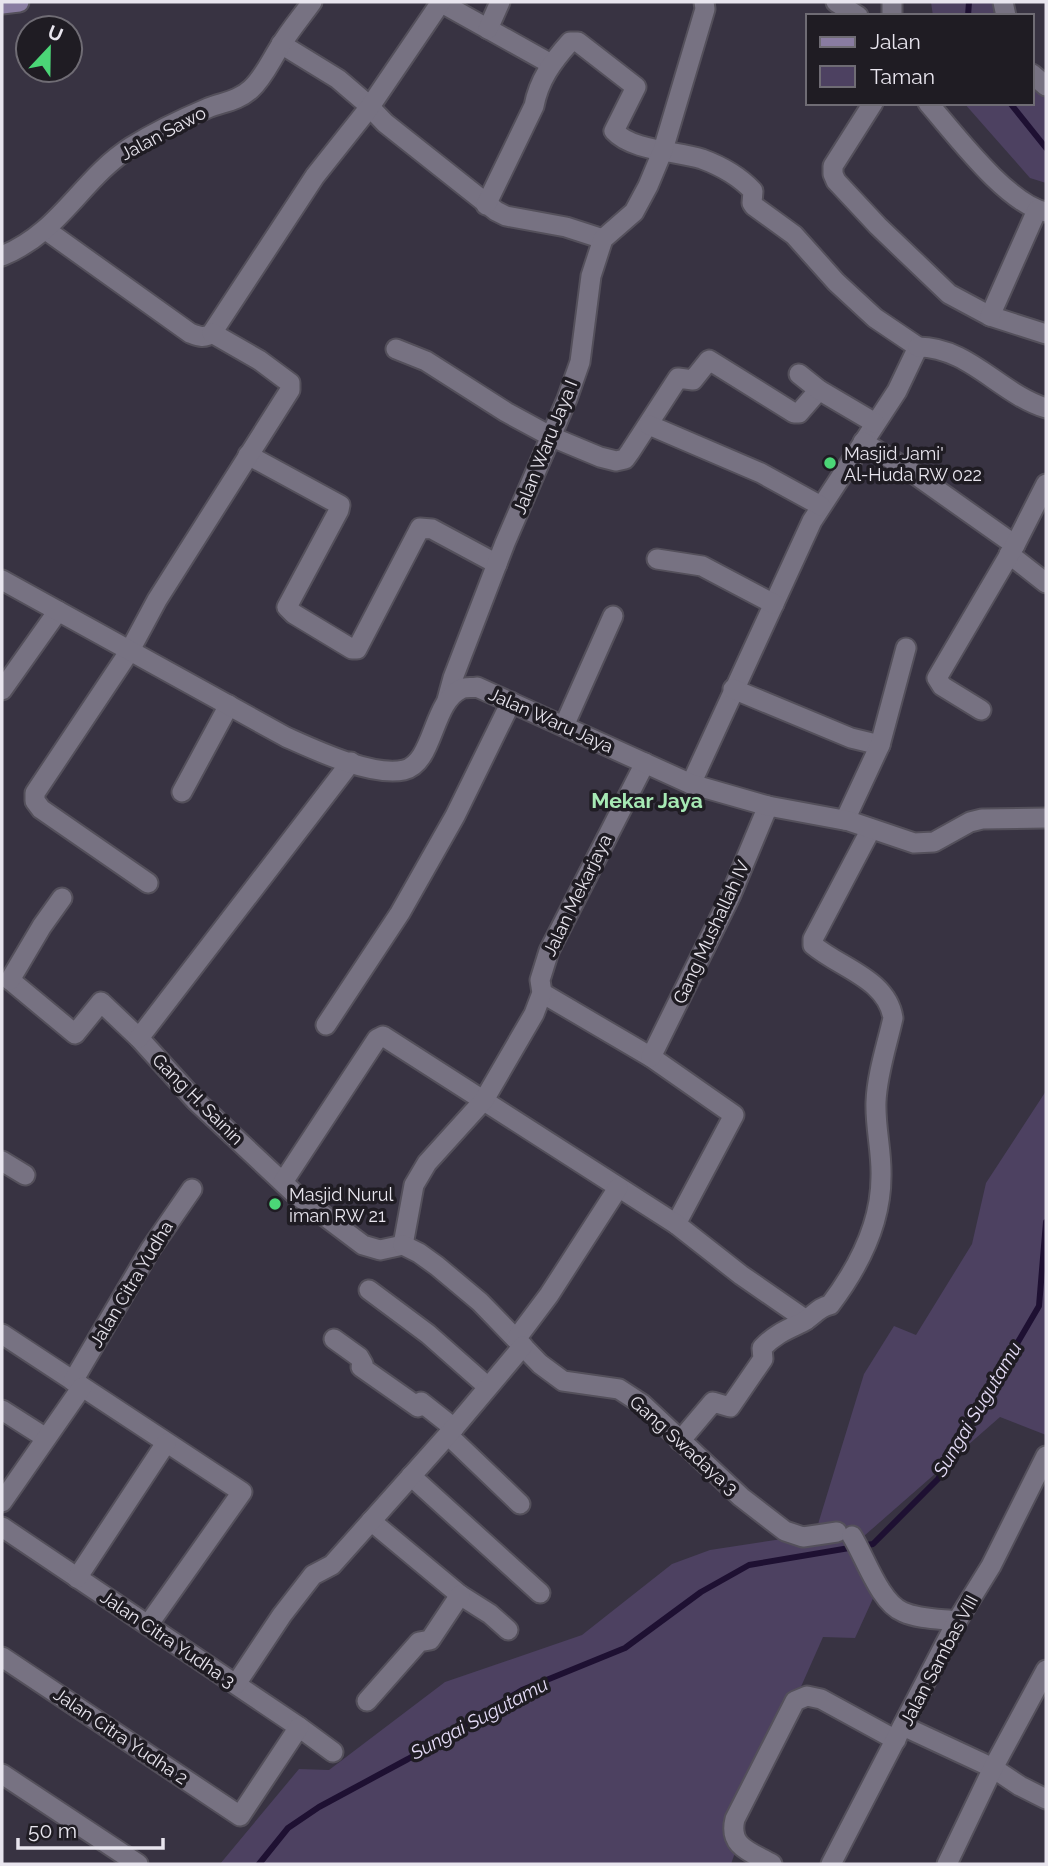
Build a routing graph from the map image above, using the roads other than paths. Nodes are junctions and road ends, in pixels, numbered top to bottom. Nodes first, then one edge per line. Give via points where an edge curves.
1 (19, 2) edge
2 (312, 2) edge
3 (440, 2) edge
4 (500, 2) edge
5 (704, 2) edge
6 (836, 2) edge
7 (2, 4) edge
8 (855, 14) edge
9 (488, 29) junction
10 (281, 44) junction
11 (551, 64) junction
12 (872, 105) edge
13 (930, 105) edge
14 (369, 108) junction
15 (663, 150) junction
16 (486, 205) junction
17 (1042, 211) edge
18 (46, 230) junction
19 (603, 239) junction
20 (2, 256) edge
21 (990, 316) junction
22 (212, 333) junction
23 (1046, 334) edge
24 (918, 347) junction
25 (396, 349) dead end
26 (799, 374) dead end
27 (819, 390) junction
28 (1046, 408) edge
29 (875, 423) junction
30 (649, 425) junction
31 (552, 437) junction
32 (863, 442) junction
33 (248, 455) junction
34 (1046, 484) edge
35 (821, 506) junction
36 (1012, 550) junction
37 (657, 559) dead end
38 (497, 564) junction
39 (2, 580) edge
40 (1046, 583) edge
41 (774, 604) junction
42 (58, 611) junction
43 (613, 616) dead end
44 (906, 648) dead end
45 (130, 652) junction
46 (2, 690) edge
47 (733, 690) junction
48 (447, 700) junction
49 (511, 702) junction
50 (229, 705) junction
51 (981, 710) dead end
52 (564, 726) junction
53 (880, 745) junction
54 (351, 762) junction
55 (645, 763) junction
56 (691, 784) junction
57 (182, 792) dead end
58 (768, 806) junction
59 (1046, 818) edge
60 (845, 820) junction
61 (871, 829) junction
62 (148, 883) dead end
63 (62, 898) dead end
64 (6, 981) edge
65 (542, 993) junction
66 (326, 1025) dead end
67 (139, 1038) junction
68 (651, 1057) junction
69 (484, 1100) junction
70 (2, 1161) edge
71 (25, 1175) dead end
72 (283, 1182) junction
73 (618, 1188) junction
74 (192, 1189) dead end
75 (676, 1224) junction
76 (404, 1245) junction
77 (369, 1290) dead end
78 (806, 1320) junction
79 (2, 1334) edge
80 (334, 1339) dead end
81 (520, 1343) junction
82 (77, 1384) junction
83 (488, 1387) junction
84 (2, 1410) edge
85 (451, 1432) junction
86 (46, 1438) junction
87 (680, 1441) junction
88 (166, 1443) junction
89 (1045, 1462) edge
90 (411, 1476) junction
91 (2, 1502) edge
92 (520, 1504) dead end
93 (371, 1521) junction
94 (2, 1527) edge
95 (77, 1578) junction
96 (540, 1594) dead end
97 (460, 1595) junction
98 (957, 1621) junction
99 (148, 1625) junction
100 (508, 1630) dead end
101 (2, 1657) edge
102 (1046, 1670) edge
103 (236, 1684) junction
104 (367, 1701) dead end
105 (299, 1727) junction
106 (900, 1733) junction
107 (333, 1752) dead end
108 (993, 1768) junction
109 (2, 1774) edge
110 (1046, 1799) edge
111 (138, 1864) edge
112 (772, 1864) edge
113 (831, 1864) edge
114 (947, 1864) edge

1 - 7 main road
2 - 10 street, Jalan Sawo
3 - 9 street
3 - 14 street
4 - 9 street
5 - 15 street
6 - 8 street
9 - 11 street
10 - 14 street via 338,79
10 - 18 street, Jalan Sawo via 248,92 133,146 106,167
11 - 15 street via 573,40 634,84 635,92 614,131 641,146
11 - 16 street
12 - 21 street via 832,166 832,174 949,294
13 - 17 street via 1011,194
14 - 16 street
14 - 22 street via 315,176
15 - 19 street via 634,212
15 - 24 street via 703,159 734,174 753,191 754,206 794,235 875,318
16 - 19 street via 506,216
17 - 21 street
18 - 20 street, Jalan Sawo
18 - 22 street via 190,333 200,337
19 - 31 street, Jalan Waru Jaya I via 591,276 580,362
21 - 23 street
22 - 33 street via 290,383 290,390
24 - 28 street via 954,355
24 - 29 street
25 - 31 street via 426,361
26 - 27 street
27 - 29 street
27 - 30 street via 794,413 709,360 693,380 678,378
29 - 32 street
30 - 31 street via 625,459 616,461
30 - 35 street via 761,472
31 - 38 street, Jalan Waru Jaya I
32 - 35 street
32 - 36 street via 909,470
33 - 38 street via 340,505 288,607 352,649 357,649 420,528 432,529
33 - 45 street via 157,600
34 - 36 street
35 - 41 street
36 - 40 street
36 - 51 street via 937,678 942,686
37 - 41 street via 702,566
38 - 48 street, Jalan Waru Jaya I
39 - 42 street
41 - 47 street
42 - 45 street
42 - 46 street
43 - 52 street
44 - 53 street
45 - 50 street
45 - 62 street via 35,801
47 - 53 street via 850,738
47 - 56 street
48 - 49 street, Jalan Waru Jaya via 461,689 477,687
48 - 54 street via 415,764 390,771
49 - 52 street, Jalan Waru Jaya
49 - 66 street via 455,817 400,913
50 - 54 street via 286,737
50 - 57 street
52 - 55 street, Jalan Waru Jaya
53 - 60 street
54 - 67 street
55 - 56 street, Jalan Waru Jaya
55 - 65 street, Jalan Mekarjaya via 549,951 540,980
56 - 58 street, Jalan Waru Jaya
58 - 60 street, Jalan Waru Jaya
58 - 68 street, Gang Mushallah IV via 730,897
59 - 61 street, Jalan Waru Jaya via 982,819 934,842 914,843
60 - 61 street, Jalan Waru Jaya
61 - 78 street via 813,945 882,992 891,1008 893,1018 876,1103 880,1191 874,1225 855,1268 830,1305
63 - 64 street
64 - 67 street, Gang H. Sainin via 75,1034 101,1002
65 - 68 street
65 - 69 street, Jalan Mekarjaya
67 - 72 street, Gang H. Sainin via 195,1100
68 - 75 street via 734,1115
69 - 72 street via 380,1037
69 - 73 street
69 - 76 street, Jalan Mekarjaya via 427,1163 414,1185
70 - 71 street
72 - 76 street, Gang H. Sainin via 363,1245 380,1250
73 - 75 street
73 - 81 street
74 - 82 street, Jalan Citra Yudha via 150,1250
75 - 78 street
76 - 81 street, Gang Swadaya 3 via 480,1302
77 - 83 street
78 - 87 street via 772,1337 762,1348 763,1359 730,1407 713,1402
79 - 82 street
80 - 85 street via 359,1357 361,1367 418,1407 421,1402
81 - 83 street
81 - 87 street, Gang Swadaya 3 via 563,1381 619,1389 642,1404
82 - 86 street, Jalan Citra Yudha
82 - 88 street
83 - 85 street
84 - 86 street
85 - 90 street
85 - 92 street
86 - 91 street, Jalan Citra Yudha
87 - 98 street, Gang Swadaya 3 via 785,1531 803,1536 844,1534 866,1560 881,1593 903,1613
88 - 95 street
88 - 99 street via 242,1492
89 - 98 street, Jalan Sambas VIII
90 - 93 street
90 - 96 street
93 - 97 street
93 - 103 street via 332,1565 313,1575
94 - 95 street, Jalan Citra Yudha 3
95 - 99 street, Jalan Citra Yudha 3
97 - 100 street
97 - 104 street via 430,1640 419,1642
98 - 106 street, Jalan Sambas VIII
99 - 103 street, Jalan Citra Yudha 3
101 - 105 street, Jalan Citra Yudha 2 via 240,1816
102 - 108 street
103 - 105 street, Jalan Citra Yudha 3
105 - 107 street, Jalan Citra Yudha 3
106 - 108 street
106 - 112 street via 821,1699 807,1696 795,1701 732,1831 744,1849
106 - 113 street, Jalan Sambas VIII
108 - 110 street
108 - 114 street
109 - 111 street

